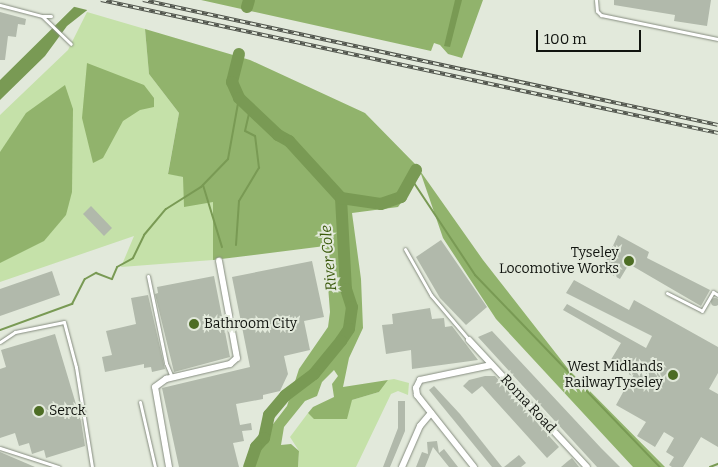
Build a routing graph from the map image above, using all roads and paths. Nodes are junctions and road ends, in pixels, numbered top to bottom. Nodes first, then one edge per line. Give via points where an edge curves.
1 (596, 0) edge
2 (0, 5) edge
3 (42, 16) junction
4 (51, 16) dead end
5 (718, 39) edge
6 (71, 44) dead end
7 (406, 249) dead end
8 (218, 261) dead end
9 (148, 276) dead end
10 (667, 293) dead end
11 (718, 295) edge
12 (469, 340) joint
13 (1, 341) edge
14 (491, 365) junction
15 (172, 377) junction
16 (140, 402) dead end
17 (431, 413) junction
18 (0, 448) edge
19 (59, 467) edge
20 (92, 467) edge
21 (155, 467) edge
22 (169, 467) edge
23 (402, 467) edge
24 (474, 467) edge
25 (587, 467) edge

1 - 5 lane via 596,9 601,15
2 - 3 lane
3 - 4 lane
3 - 6 lane
7 - 12 lane via 431,295
8 - 15 street via 237,358 230,364
9 - 15 lane
10 - 11 lane via 702,311 713,292
12 - 14 street, Roma Road
13 - 20 lane via 15,332 64,322 76,367
14 - 17 street via 419,381 417,395
14 - 25 street, Roma Road
15 - 22 street via 158,383 154,392
16 - 21 lane
17 - 23 street via 420,426
17 - 24 street
18 - 19 lane

